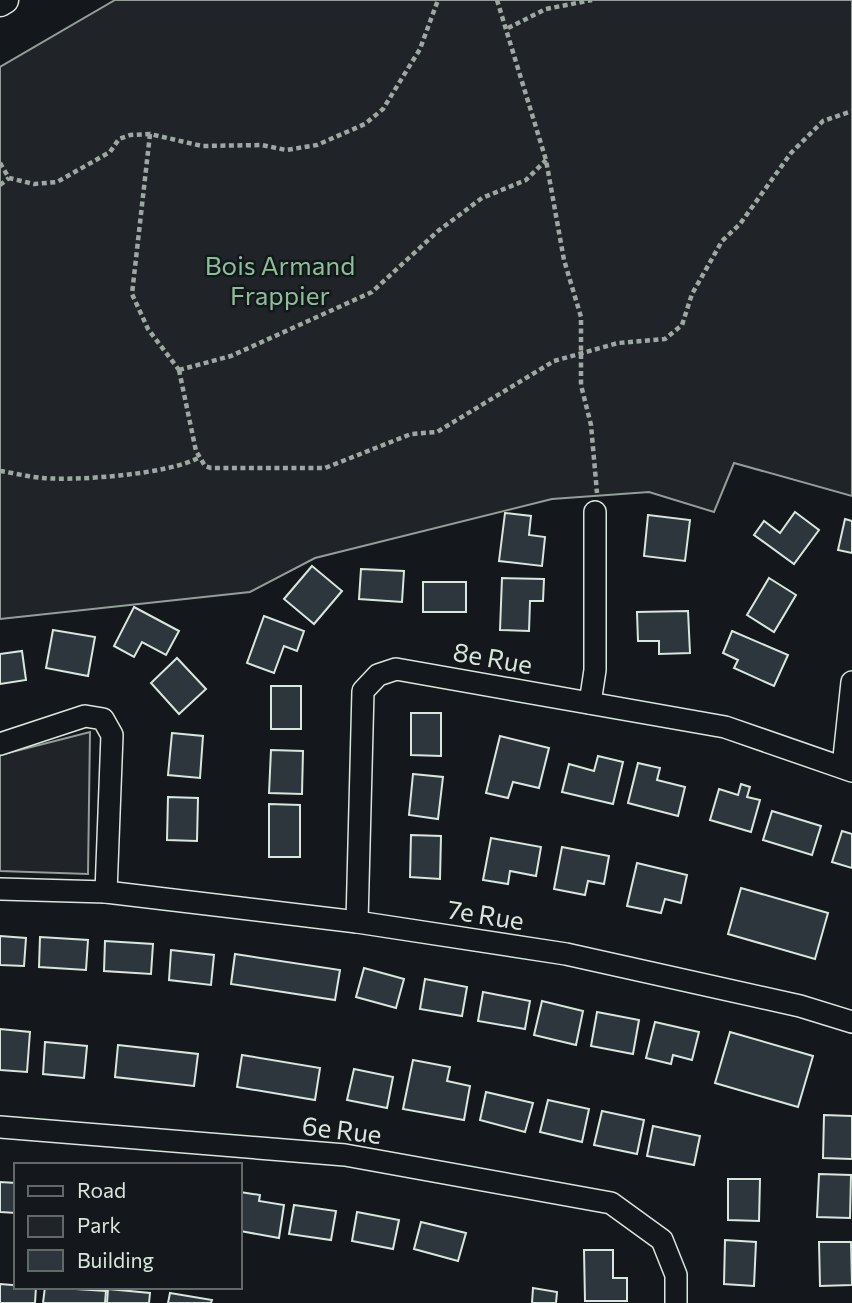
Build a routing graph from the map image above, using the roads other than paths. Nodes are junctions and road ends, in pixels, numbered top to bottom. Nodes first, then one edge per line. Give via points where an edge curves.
1 (5, 0) edge
2 (0, 3) edge
3 (596, 504) road end
4 (852, 682) edge
5 (590, 703) junction
6 (0, 744) edge
7 (848, 769) edge
8 (0, 889) edge
9 (106, 891) junction
10 (357, 922) junction
11 (852, 1022) edge
12 (0, 1127) edge
13 (676, 1303) edge

1 - 2 street
3 - 5 street via 595,670
4 - 7 street, 8e Rue
5 - 7 street, 8e Rue via 725,727
5 - 10 street, 8e Rue via 396,669 378,674 363,691
6 - 9 street via 85,716 103,719 111,735
8 - 9 street, 7e Rue
9 - 10 street, 7e Rue
10 - 11 street, 7e Rue via 566,954 800,1006
12 - 13 street, 6e Rue via 345,1155 611,1203 662,1240 676,1275

